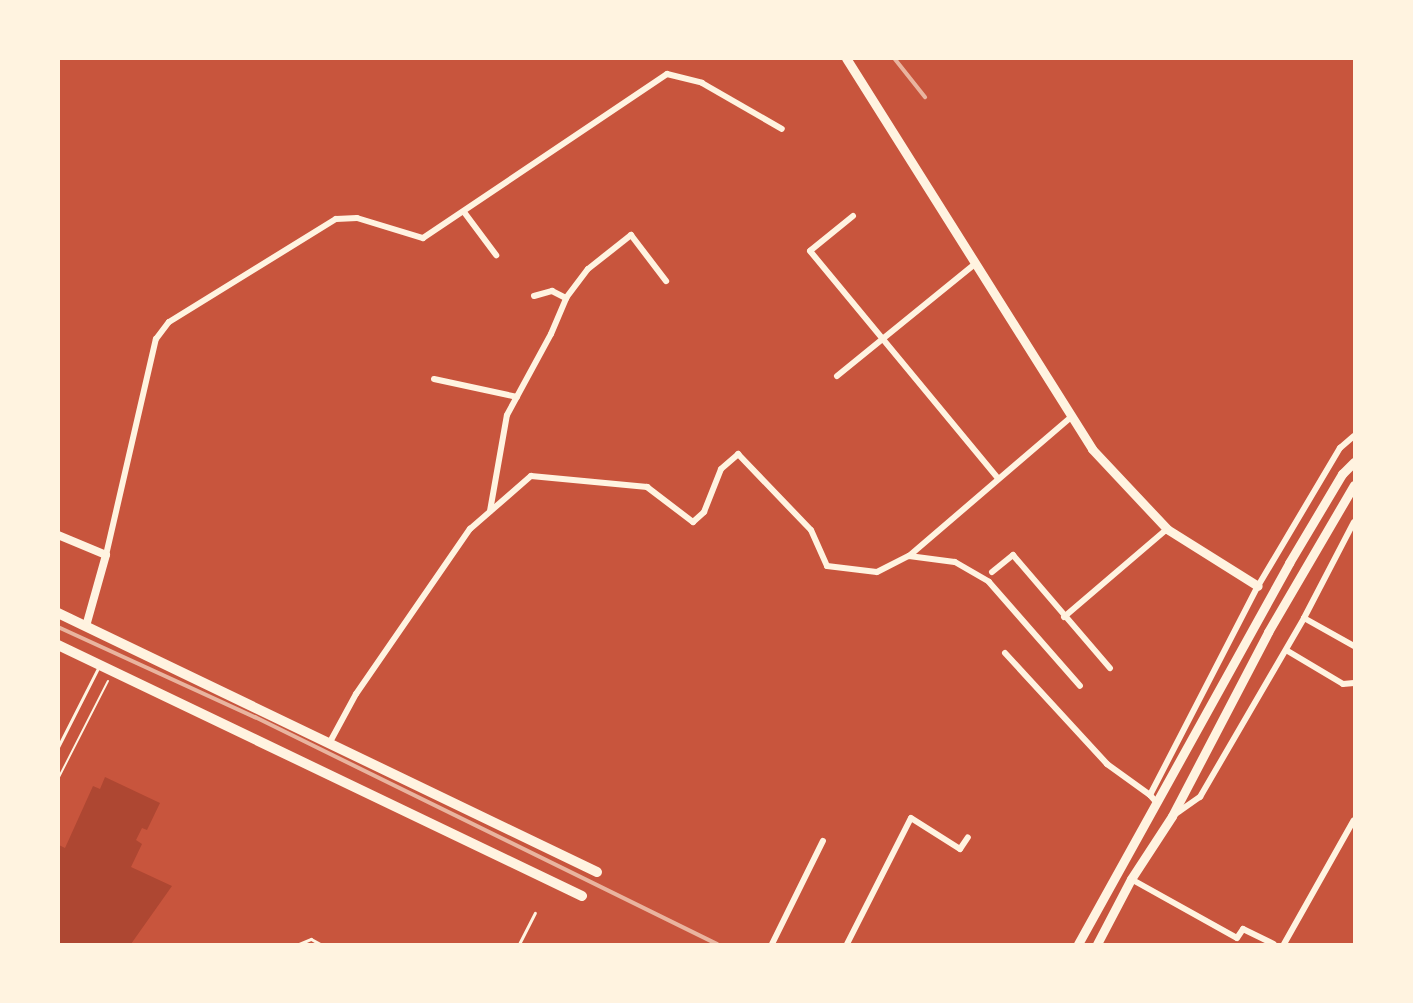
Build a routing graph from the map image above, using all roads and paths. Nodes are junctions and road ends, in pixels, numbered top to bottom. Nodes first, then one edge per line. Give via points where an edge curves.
1 (846, 58) edge
2 (782, 129) dead end
3 (464, 212) junction
4 (853, 216) dead end
5 (496, 255) dead end
6 (976, 263) junction
7 (666, 281) dead end
8 (534, 296) dead end
9 (566, 298) junction
10 (883, 339) junction
11 (837, 376) dead end
12 (434, 379) dead end
13 (517, 397) junction
14 (1070, 418) junction
15 (1354, 436) edge
16 (1354, 462) edge
17 (998, 478) junction
18 (1354, 485) edge
19 (490, 511) junction
20 (1354, 522) edge
21 (1167, 529) junction
22 (58, 535) edge
23 (106, 555) junction
24 (909, 556) junction
25 (992, 572) dead end
26 (1258, 586) junction
27 (58, 613) edge
28 (1065, 617) junction
29 (1304, 618) junction
30 (86, 626) junction
31 (58, 645) edge
32 (1354, 646) edge
33 (1286, 650) junction
34 (1005, 653) dead end
35 (100, 664) junction
36 (1110, 668) dead end
37 (113, 670) junction
38 (1354, 683) edge
39 (1080, 686) dead end
40 (330, 742) junction
41 (58, 747) edge
42 (58, 779) edge
43 (1153, 799) junction
44 (1172, 816) junction
45 (1354, 820) edge
46 (968, 837) dead end
47 (823, 841) dead end
48 (597, 872) dead end
49 (1131, 879) junction
50 (582, 896) dead end
51 (535, 913) dead end
52 (299, 945) edge
53 (320, 945) edge
54 (519, 945) edge
55 (772, 945) edge
56 (847, 945) edge
57 (1078, 945) edge
58 (1097, 945) edge
59 (1274, 945) edge
60 (1284, 945) edge

1 - 6 main road
2 - 3 street via 702,83 667,74
3 - 5 street
3 - 23 street via 423,238 357,218 336,219 160,330
4 - 10 street via 810,251
6 - 10 street
6 - 14 main road
7 - 9 street via 631,235 588,270
8 - 9 street via 552,291
9 - 13 street
10 - 11 street
10 - 17 street
12 - 13 street
13 - 19 street via 507,415
14 - 17 street
14 - 21 main road via 1115,477
15 - 26 street via 1340,448
16 - 43 main road via 1342,474 1289,563 1172,779
17 - 24 street
18 - 44 main road via 1268,632
19 - 24 street via 531,476 647,487 693,522 704,513 721,469 738,454 811,530 827,566 877,572
19 - 40 street via 471,529 356,694
20 - 29 street
21 - 26 main road
21 - 28 street
22 - 23 street
23 - 30 street
24 - 39 street via 955,562 989,582
25 - 28 street via 1013,555
26 - 43 street
27 - 30 main road
28 - 36 street
29 - 32 street
29 - 33 street
30 - 40 main road
31 - 35 main road
33 - 38 street via 1343,684
33 - 44 street via 1200,797
34 - 43 street via 1107,764
35 - 37 main road
35 - 41 lane
37 - 42 path
37 - 50 main road
40 - 48 main road
43 - 57 main road
44 - 49 main road
45 - 60 street
46 - 56 street via 960,849 911,818
47 - 55 street
49 - 58 main road
49 - 59 street via 1237,938 1243,929
51 - 54 lane
52 - 53 lane via 311,939

